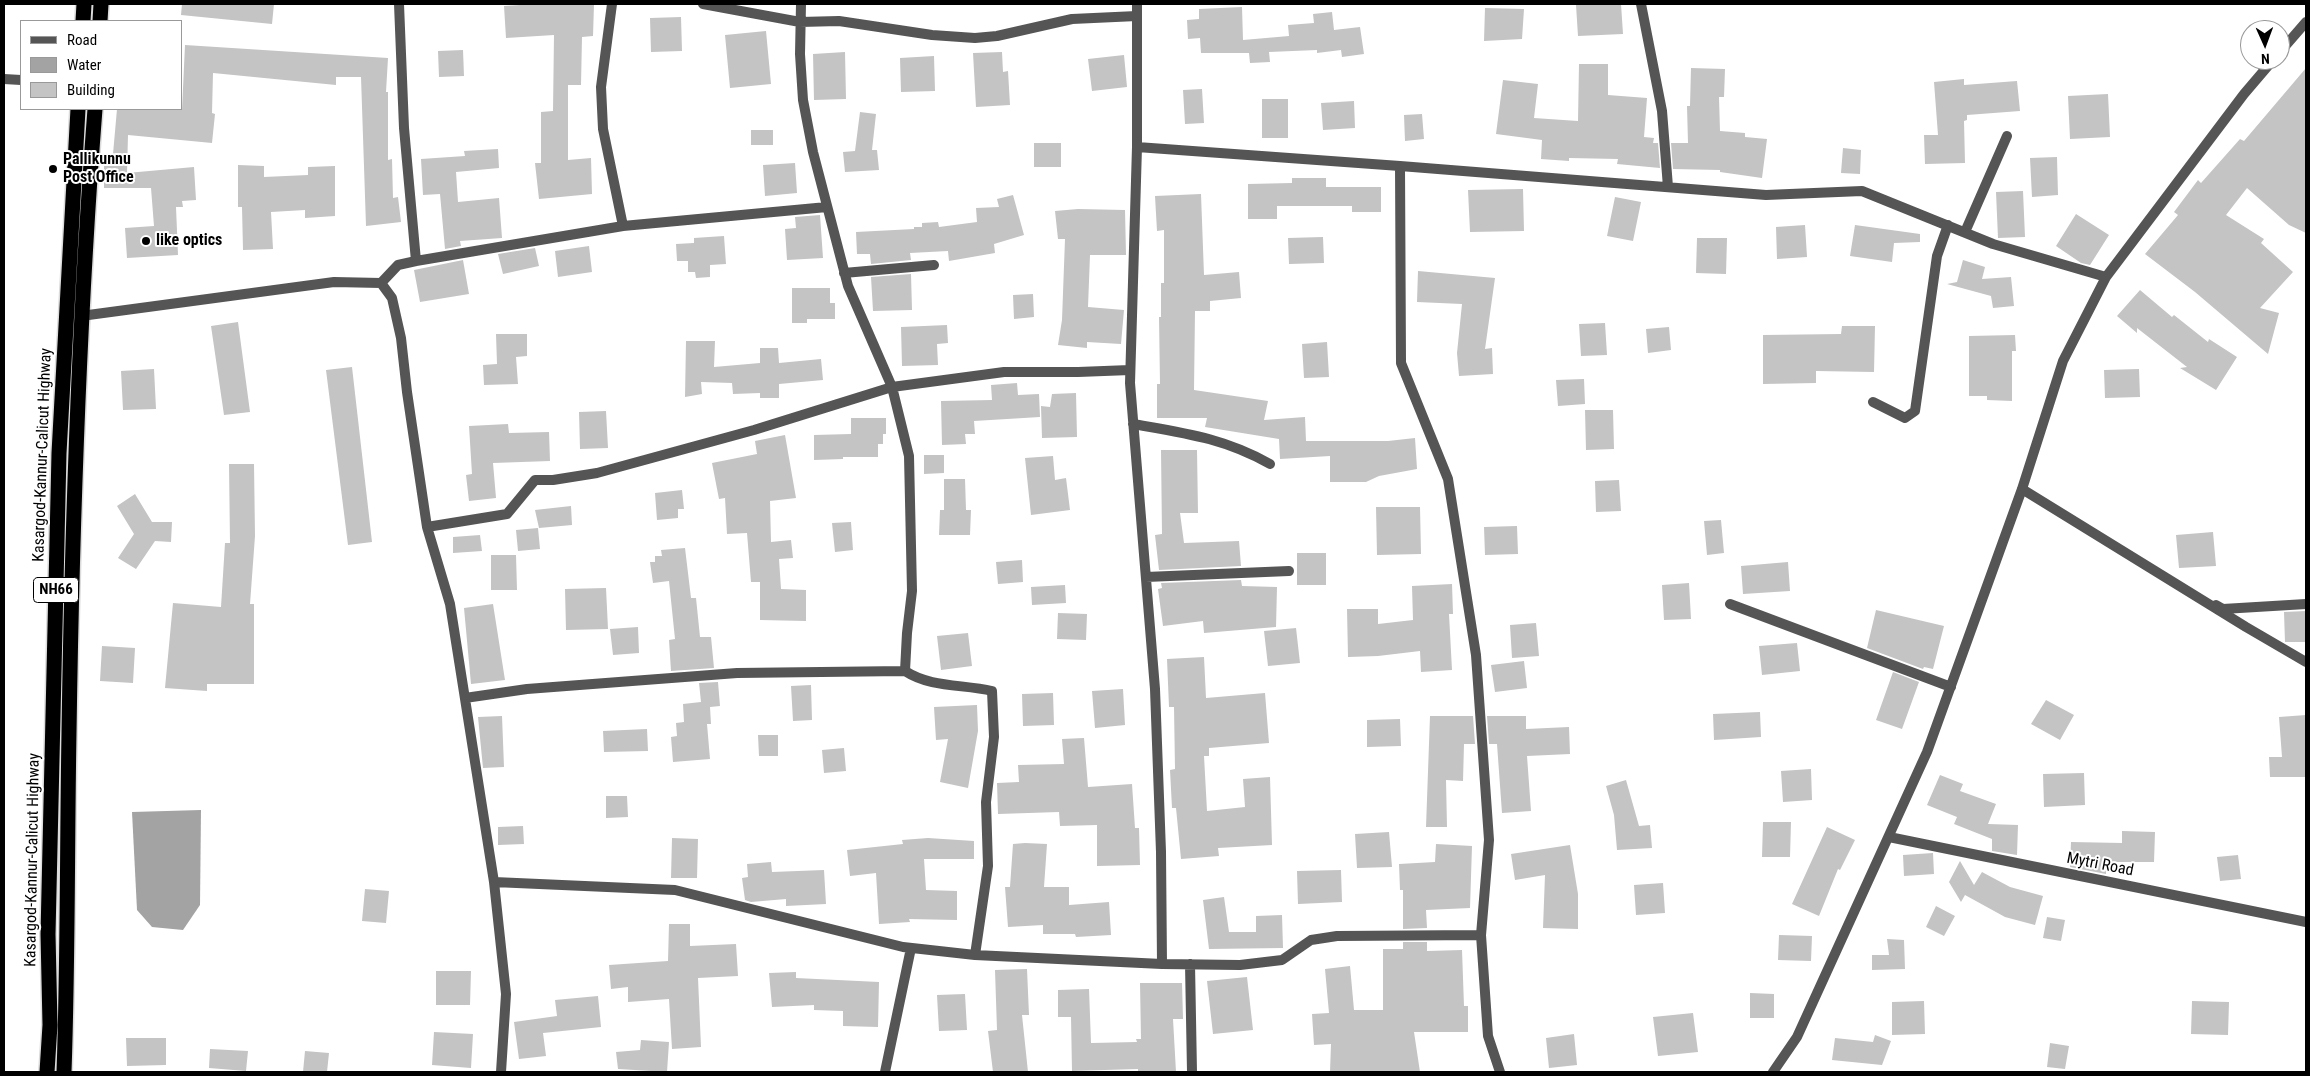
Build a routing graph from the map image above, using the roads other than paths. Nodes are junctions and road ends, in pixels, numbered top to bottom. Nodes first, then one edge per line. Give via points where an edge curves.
1 (84, 4) edge
2 (101, 4) edge
3 (399, 4) edge
4 (612, 4) edge
5 (703, 4) edge
6 (801, 4) edge
7 (1137, 4) edge
8 (1641, 4) edge
9 (1137, 16) junction
10 (83, 20) edge
11 (100, 20) edge
12 (800, 22) junction
13 (2306, 22) edge
14 (2290, 40) edge
15 (2264, 70) edge
16 (4, 79) edge
17 (20, 80) edge
18 (78, 110) edge
19 (95, 110) edge
20 (2007, 136) dead end
21 (1136, 147) junction
22 (1400, 166) junction
23 (1668, 188) junction
24 (828, 207) junction
25 (1948, 225) junction
26 (623, 226) junction
27 (1965, 232) junction
28 (416, 261) junction
29 (934, 265) dead end
30 (844, 273) junction
31 (2106, 277) junction
32 (381, 284) junction
33 (81, 316) junction
34 (1130, 370) junction
35 (892, 387) junction
36 (1873, 402) dead end
37 (1133, 424) junction
38 (1270, 464) dead end
39 (2022, 490) junction
40 (427, 526) junction
41 (1289, 571) dead end
42 (1146, 577) junction
43 (1730, 604) dead end
44 (2306, 604) edge
45 (2306, 662) edge
46 (905, 671) junction
47 (1951, 687) junction
48 (465, 698) junction
49 (1889, 837) junction
50 (494, 882) junction
51 (2306, 922) edge
52 (1481, 935) junction
53 (911, 948) junction
54 (975, 955) junction
55 (1162, 964) junction
56 (1190, 964) junction
57 (47, 1072) edge
58 (64, 1072) edge
59 (501, 1072) edge
60 (885, 1072) edge
61 (1192, 1072) edge
62 (1500, 1072) edge
63 (1773, 1072) edge

1 - 10 highway
2 - 11 highway
3 - 28 street via 404,128
4 - 26 street via 604,49 602,112
5 - 12 street
6 - 12 street
7 - 9 street
8 - 23 street via 1662,111
9 - 12 street via 1072,19 975,38 839,21
9 - 21 street
12 - 24 street via 803,100
13 - 14 street
15 - 31 street
16 - 17 street
18 - 57 highway, Kasargod-Kannur-Calicut Highway / NH66 via 59,453
19 - 33 highway, Kasargod-Kannur-Calicut Highway / NH66
20 - 27 street
21 - 22 street
21 - 34 street
22 - 23 street
22 - 52 street via 1402,363 1448,479 1476,655 1489,840
23 - 25 street via 1766,195 1862,191
24 - 26 street
24 - 30 street
25 - 27 street
25 - 36 street via 1937,256 1915,411 1905,418
26 - 28 street
27 - 31 street via 1993,244
28 - 32 street via 398,265
29 - 30 street
30 - 35 street
31 - 39 street via 2063,362
32 - 33 street via 334,282
32 - 40 street via 392,298 401,338
33 - 58 highway, Kasargod-Kannur-Calicut Highway / NH66 via 69,731
34 - 35 street via 1004,372
34 - 37 street
35 - 40 street via 754,430 597,473 535,480 507,514
35 - 46 street via 909,456 912,591
37 - 38 street via 1212,438
37 - 42 street
39 - 44 street via 2223,609
39 - 45 street
39 - 47 street
40 - 48 street via 450,604
41 - 42 street
42 - 55 street via 1156,689
43 - 47 street
46 - 48 street via 737,673 527,689
46 - 54 street via 917,679 992,691 994,737 986,802 988,866
47 - 49 street via 1927,752
48 - 50 street
49 - 51 street, Mytri Road
49 - 63 street via 1797,1037
50 - 53 street via 675,890
50 - 59 street via 506,994
52 - 56 street via 1337,936 1311,940 1282,960 1240,965
52 - 62 street via 1488,1036
53 - 54 street
53 - 60 street
54 - 55 street
55 - 56 street
56 - 61 street

